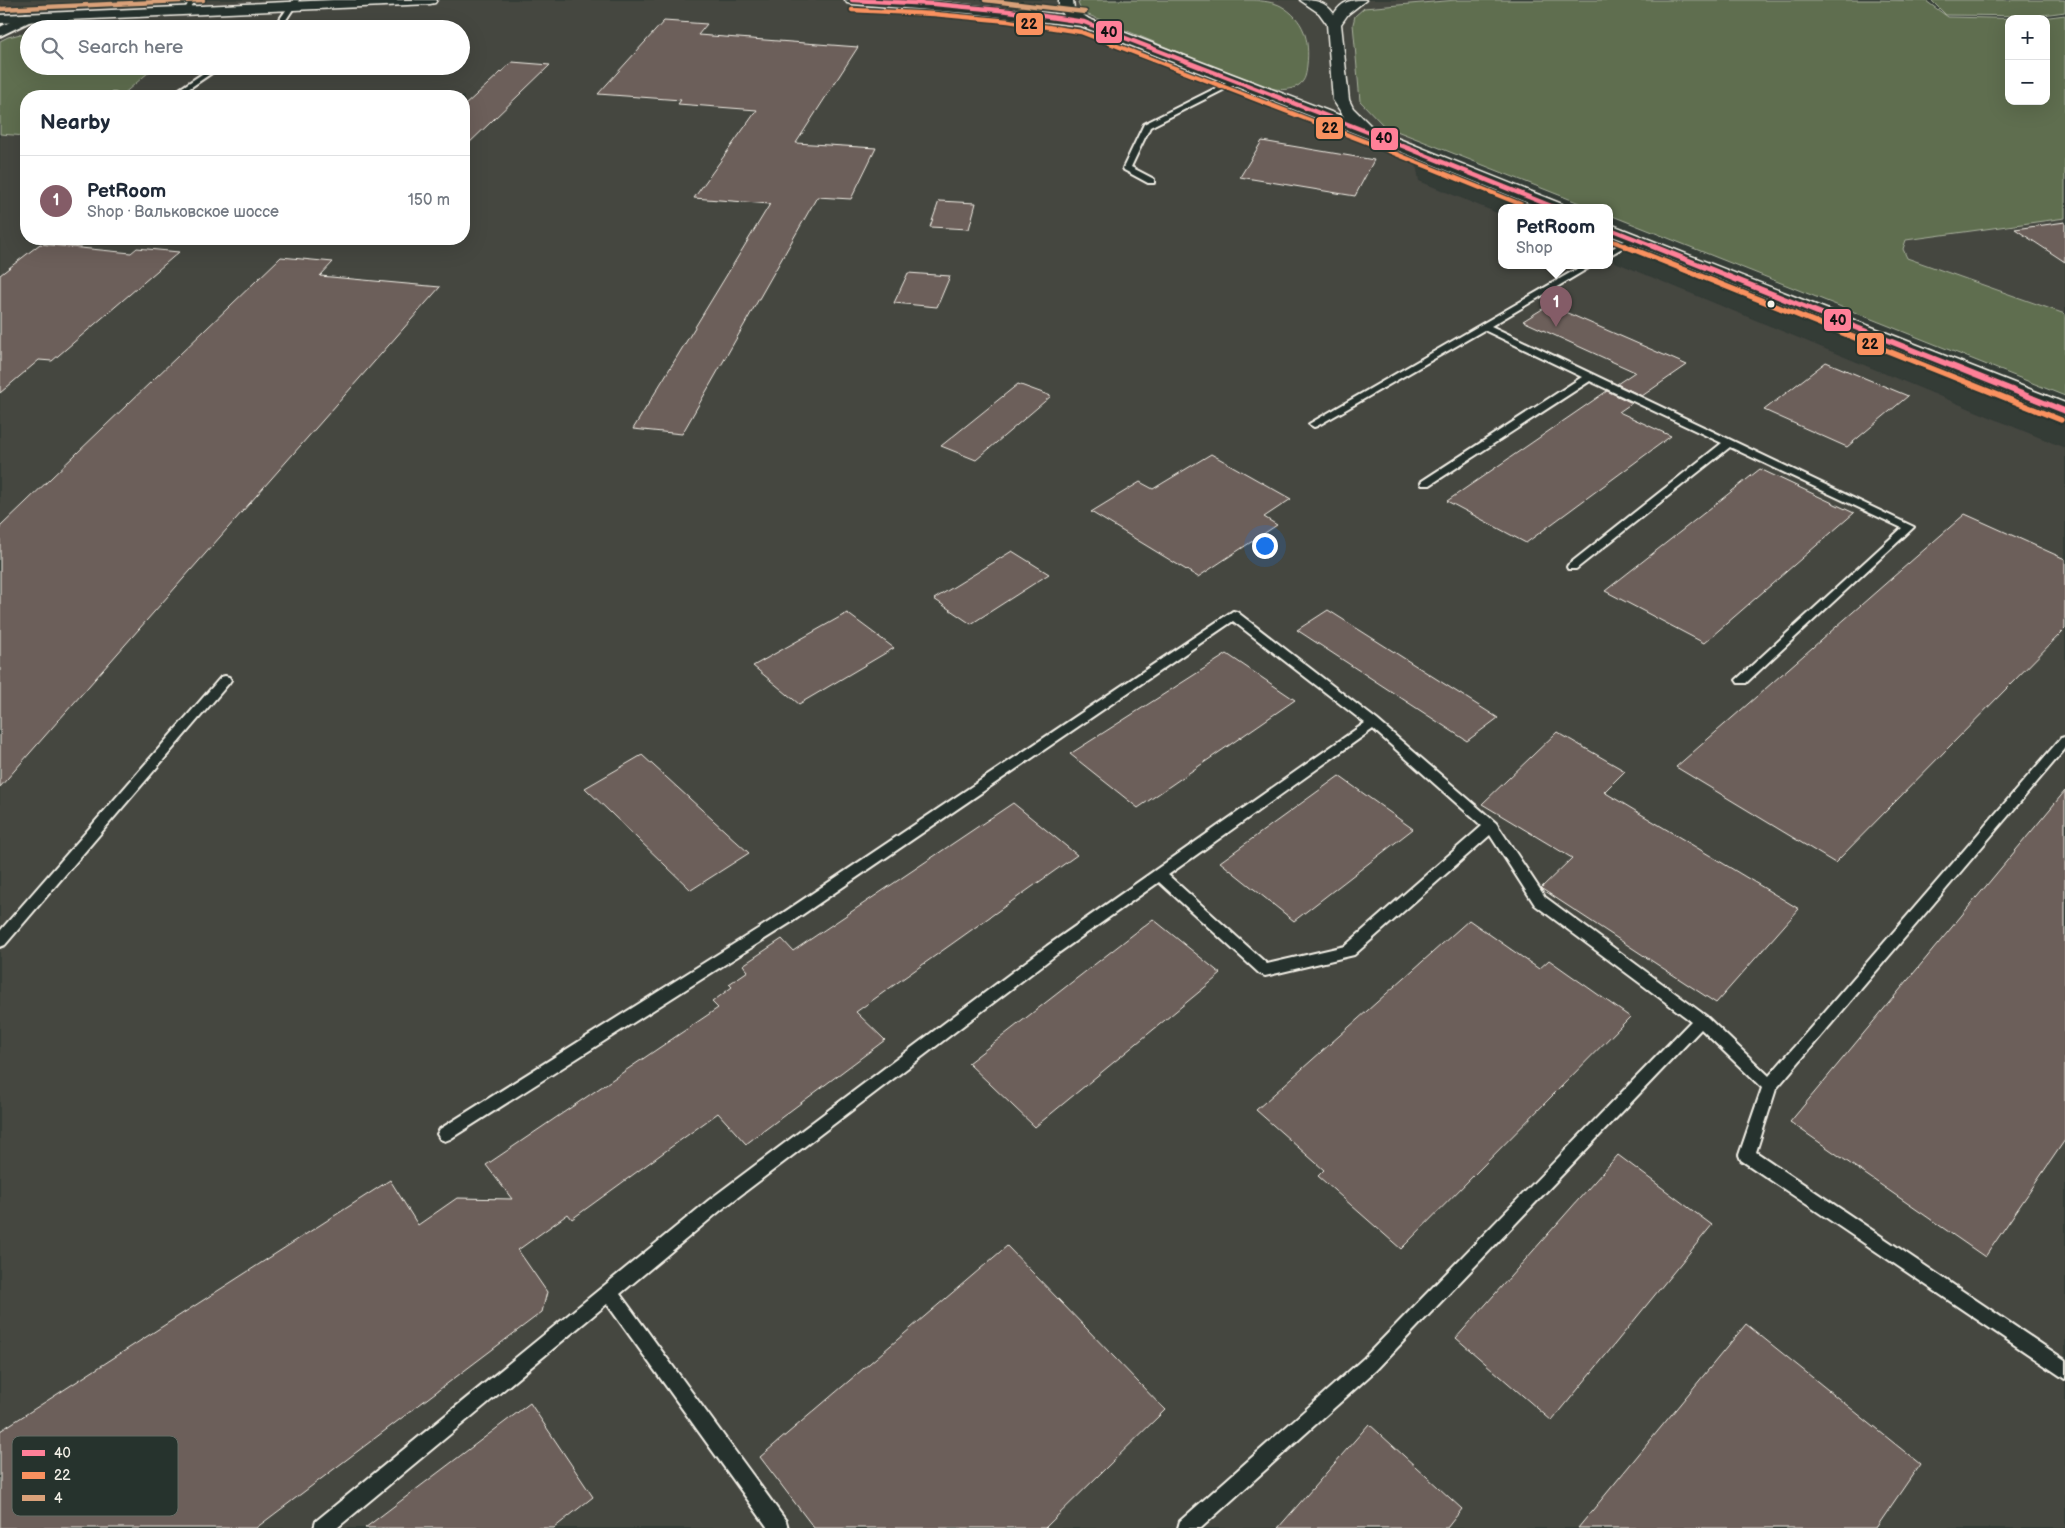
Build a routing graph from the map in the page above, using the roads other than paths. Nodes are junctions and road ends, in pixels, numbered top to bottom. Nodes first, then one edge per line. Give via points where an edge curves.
1 (430, 0) edge
2 (852, 0) edge
3 (1307, 0) edge
4 (1359, 0) edge
5 (295, 2) edge
6 (1066, 2) edge
7 (190, 5) edge
8 (26, 18) junction
9 (0, 19) edge
10 (22, 20) edge
11 (282, 20) edge
12 (20, 21) edge
13 (1084, 22) junction
14 (1334, 24) junction
15 (0, 32) edge
16 (205, 75) edge
17 (1235, 82) junction
18 (1338, 88) junction
19 (182, 90) edge
20 (1272, 95) junction
21 (1373, 134) junction
22 (1151, 181) dead end
23 (1546, 204) edge
24 (1613, 230) edge
25 (1634, 239) junction
26 (1613, 251) edge
27 (1583, 269) edge
28 (1484, 326) junction
29 (1589, 377) junction
30 (2065, 411) edge
31 (1314, 424) dead end
32 (1729, 443) junction
33 (1426, 483) dead end
34 (1572, 568) dead end
35 (225, 680) dead end
36 (1742, 680) dead end
37 (1373, 722) junction
38 (2065, 741) edge
39 (1491, 826) junction
40 (1159, 874) junction
41 (0, 941) edge
42 (1701, 1020) junction
43 (1770, 1086) junction
44 (445, 1134) dead end
45 (609, 1293) junction
46 (2065, 1370) edge
47 (324, 1528) edge
48 (779, 1528) edge
49 (1187, 1528) edge

1 - 5 main road
2 - 13 main road via 936,4
3 - 14 main road via 1324,10
4 - 14 main road via 1343,11
5 - 7 main road
5 - 11 lane
6 - 13 main road via 1067,10
7 - 8 main road
8 - 9 main road
8 - 10 street
12 - 15 street
13 - 17 main road
14 - 18 main road
16 - 19 lane
17 - 20 main road
17 - 22 lane via 1147,126 1127,168
18 - 20 main road via 1320,97
18 - 21 main road via 1346,110
20 - 21 main road
21 - 23 main road
24 - 25 main road
25 - 26 lane
25 - 30 main road
27 - 28 lane
28 - 29 lane
28 - 31 lane
29 - 32 lane
29 - 33 lane
32 - 34 lane
32 - 36 lane via 1909,527
35 - 41 lane
37 - 39 lane
37 - 40 lane
37 - 44 lane via 1233,615 786,919
38 - 43 lane
39 - 40 lane via 1348,951 1265,970
39 - 42 lane via 1540,901
40 - 45 lane via 1052,950 723,1200
42 - 43 lane
42 - 49 lane via 1370,1364
43 - 46 lane via 1747,1155
45 - 47 lane
45 - 48 lane

